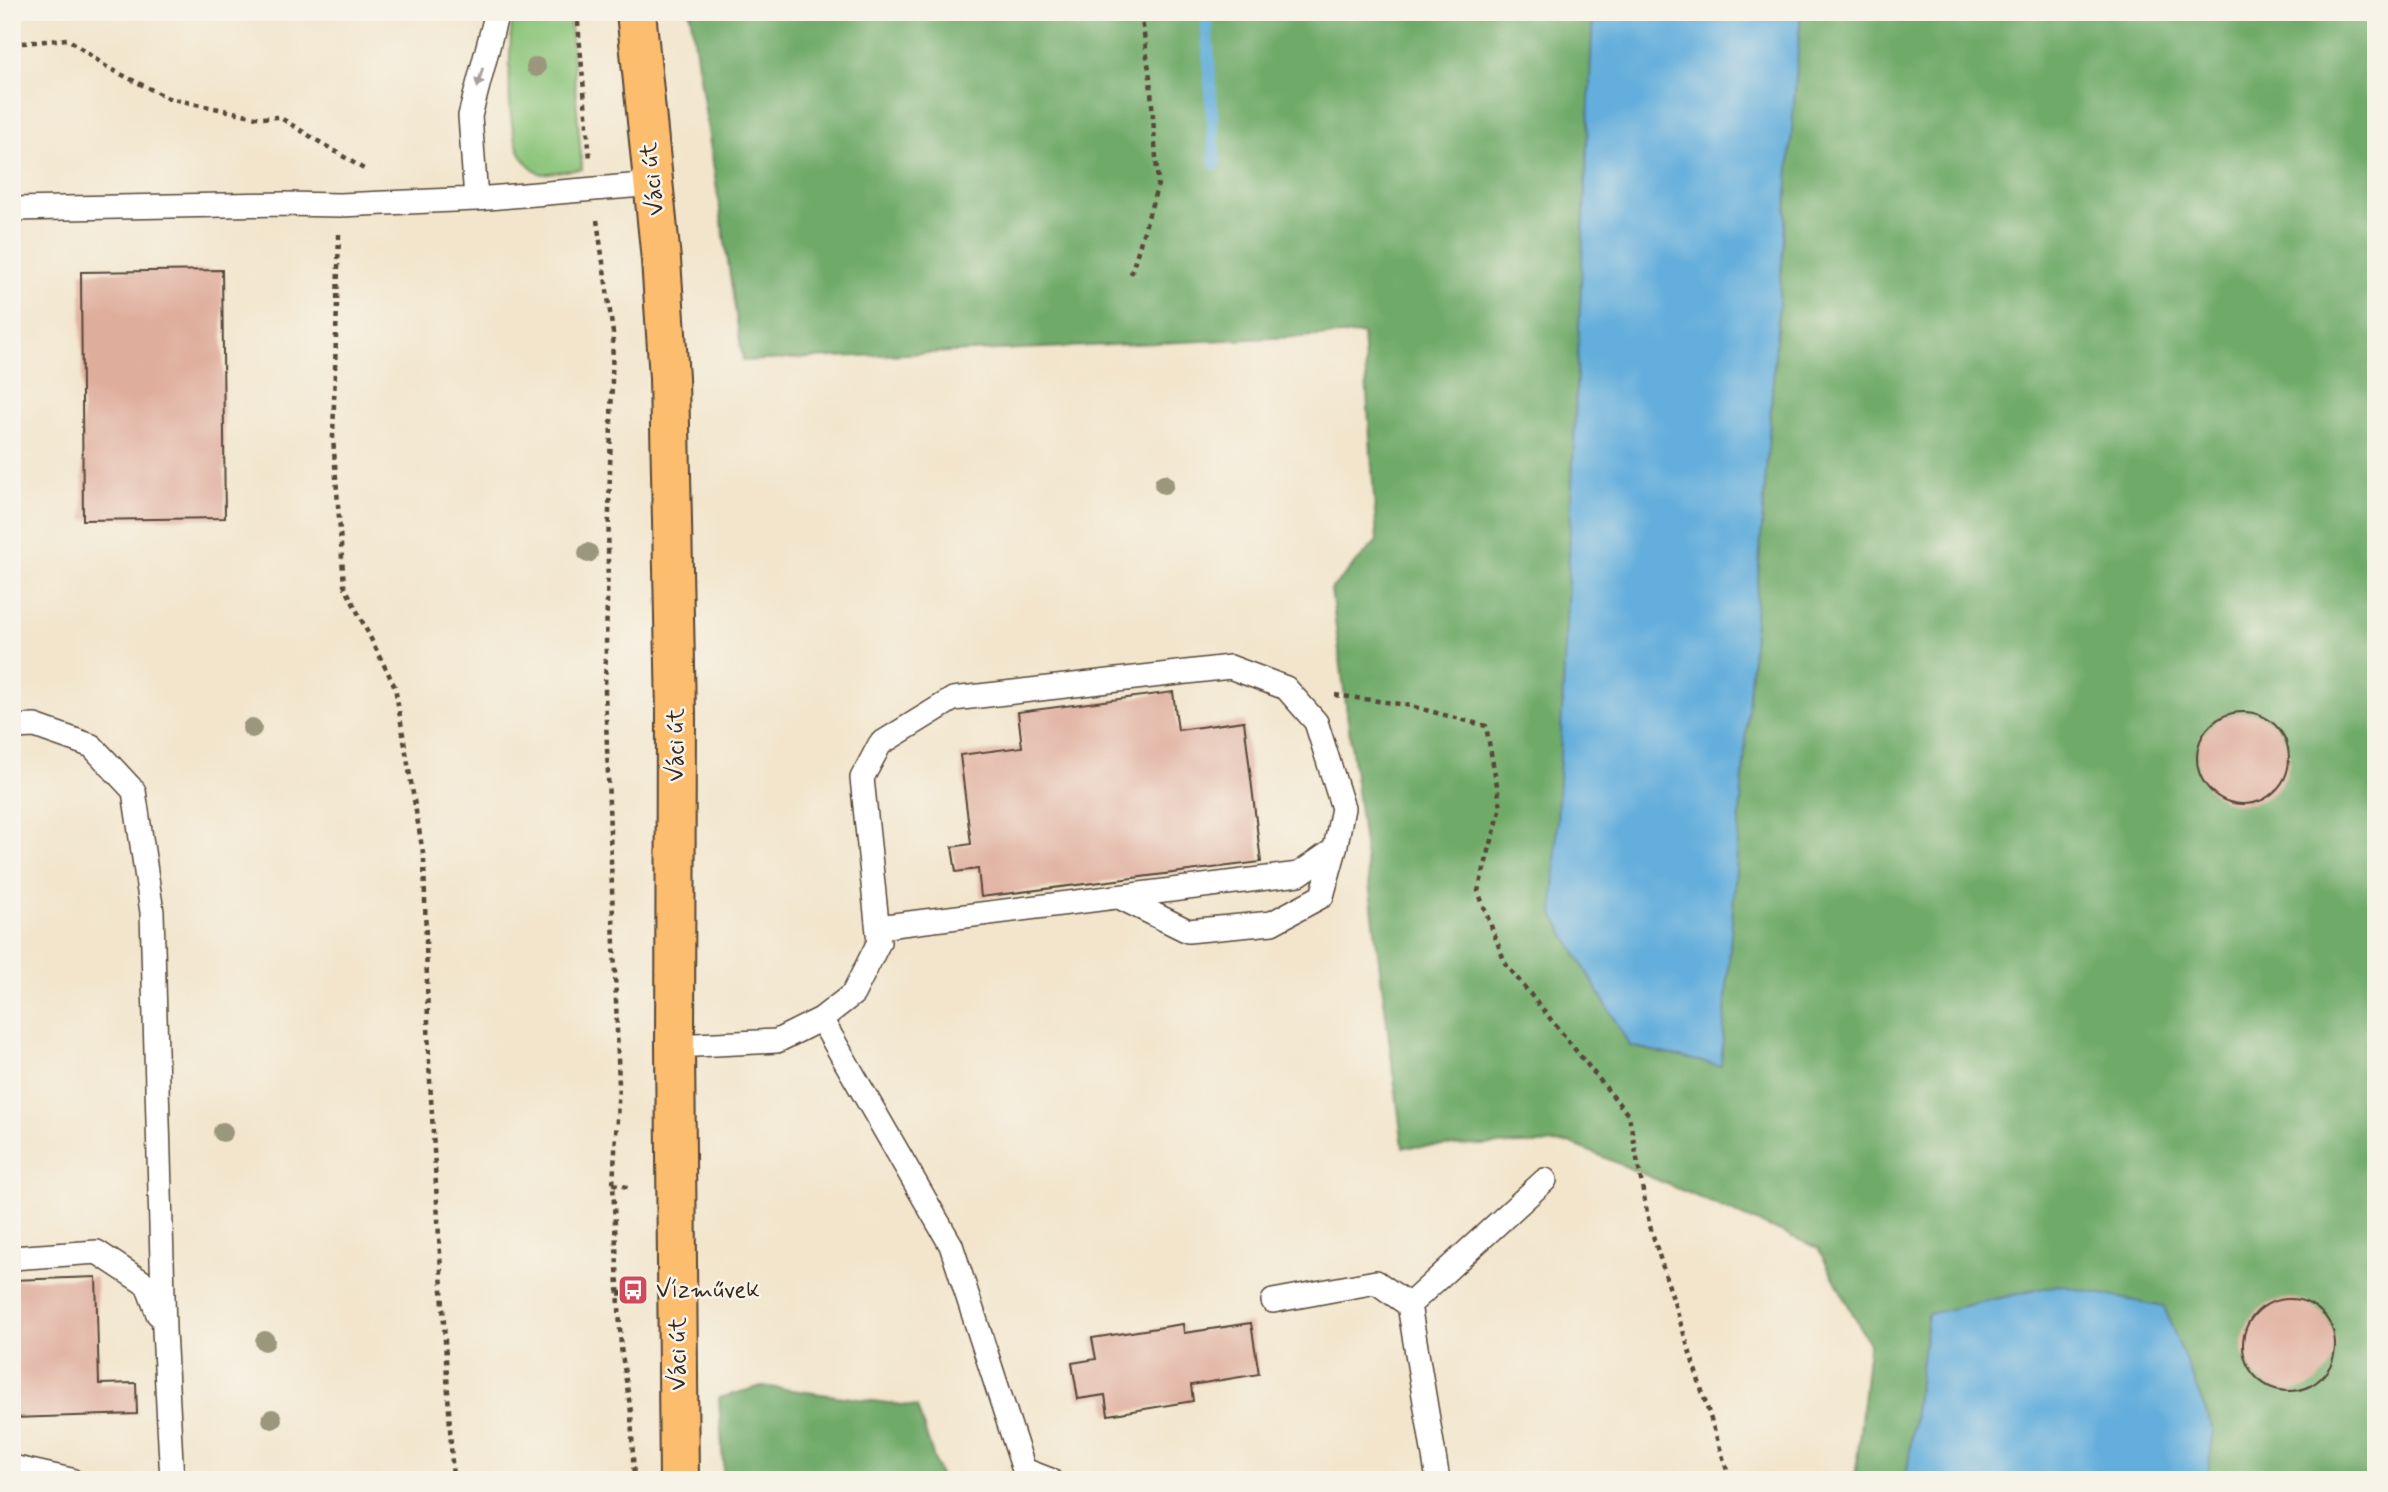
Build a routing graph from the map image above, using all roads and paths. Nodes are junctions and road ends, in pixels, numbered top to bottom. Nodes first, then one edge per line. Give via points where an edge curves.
1 (497, 12) edge
2 (577, 12) edge
3 (636, 12) edge
4 (1141, 12) edge
5 (12, 44) edge
6 (654, 184) junction
7 (592, 190) junction
8 (476, 199) junction
9 (426, 201) junction
10 (340, 205) junction
11 (12, 209) edge
12 (1131, 274) dead end
13 (1286, 688) junction
14 (12, 727) edge
15 (1335, 849) junction
16 (1119, 897) junction
17 (878, 927) junction
18 (821, 1019) junction
19 (675, 1046) junction
20 (1545, 1180) dead end
21 (613, 1184) junction
22 (632, 1188) dead end
23 (12, 1258) edge
24 (633, 1290) dead end
25 (618, 1294) junction
26 (1273, 1301) dead end
27 (1409, 1305) junction
28 (164, 1330) junction
29 (12, 1467) edge
30 (71, 1480) edge
31 (172, 1480) edge
32 (453, 1480) edge
33 (634, 1480) edge
34 (679, 1480) edge
35 (1050, 1480) edge
36 (1438, 1480) edge
37 (1730, 1480) edge

1 -> 8 lane via 470,116
2 - 7 path
3 - 6 main road, Váci út
4 - 12 path via 1158,184
5 - 9 path via 68,39 106,66 168,98 261,118 279,117 398,190
6 - 7 lane
6 - 19 main road, Váci út via 669,378 676,712
7 - 8 lane
7 - 21 path via 614,333 605,691 619,1086
8 - 9 lane
9 - 10 lane
10 - 11 lane
10 - 32 path via 333,437 344,585 395,687 424,859 429,1063
13 - 15 lane via 1316,722 1343,808
13 - 17 lane via 1230,667 953,699 880,744 862,778
13 - 37 path via 1407,705 1486,726 1501,807 1478,891 1505,963 1629,1116 1649,1223
14 - 28 lane via 35,726 92,746 134,792 152,912
15 - 16 lane via 1299,874
15 - 16 lane via 1322,896 1272,923 1188,931
16 - 17 lane
17 - 18 lane via 879,942 853,994
18 - 19 lane via 777,1041
18 - 35 lane via 951,1245 1024,1470
19 - 34 main road, Váci út
20 - 27 lane
21 - 22 path
21 - 25 path
23 - 28 lane via 97,1252 147,1285
24 - 25 path
25 - 33 path
26 - 27 lane via 1377,1282
27 - 36 lane
28 - 31 lane
29 - 30 lane

